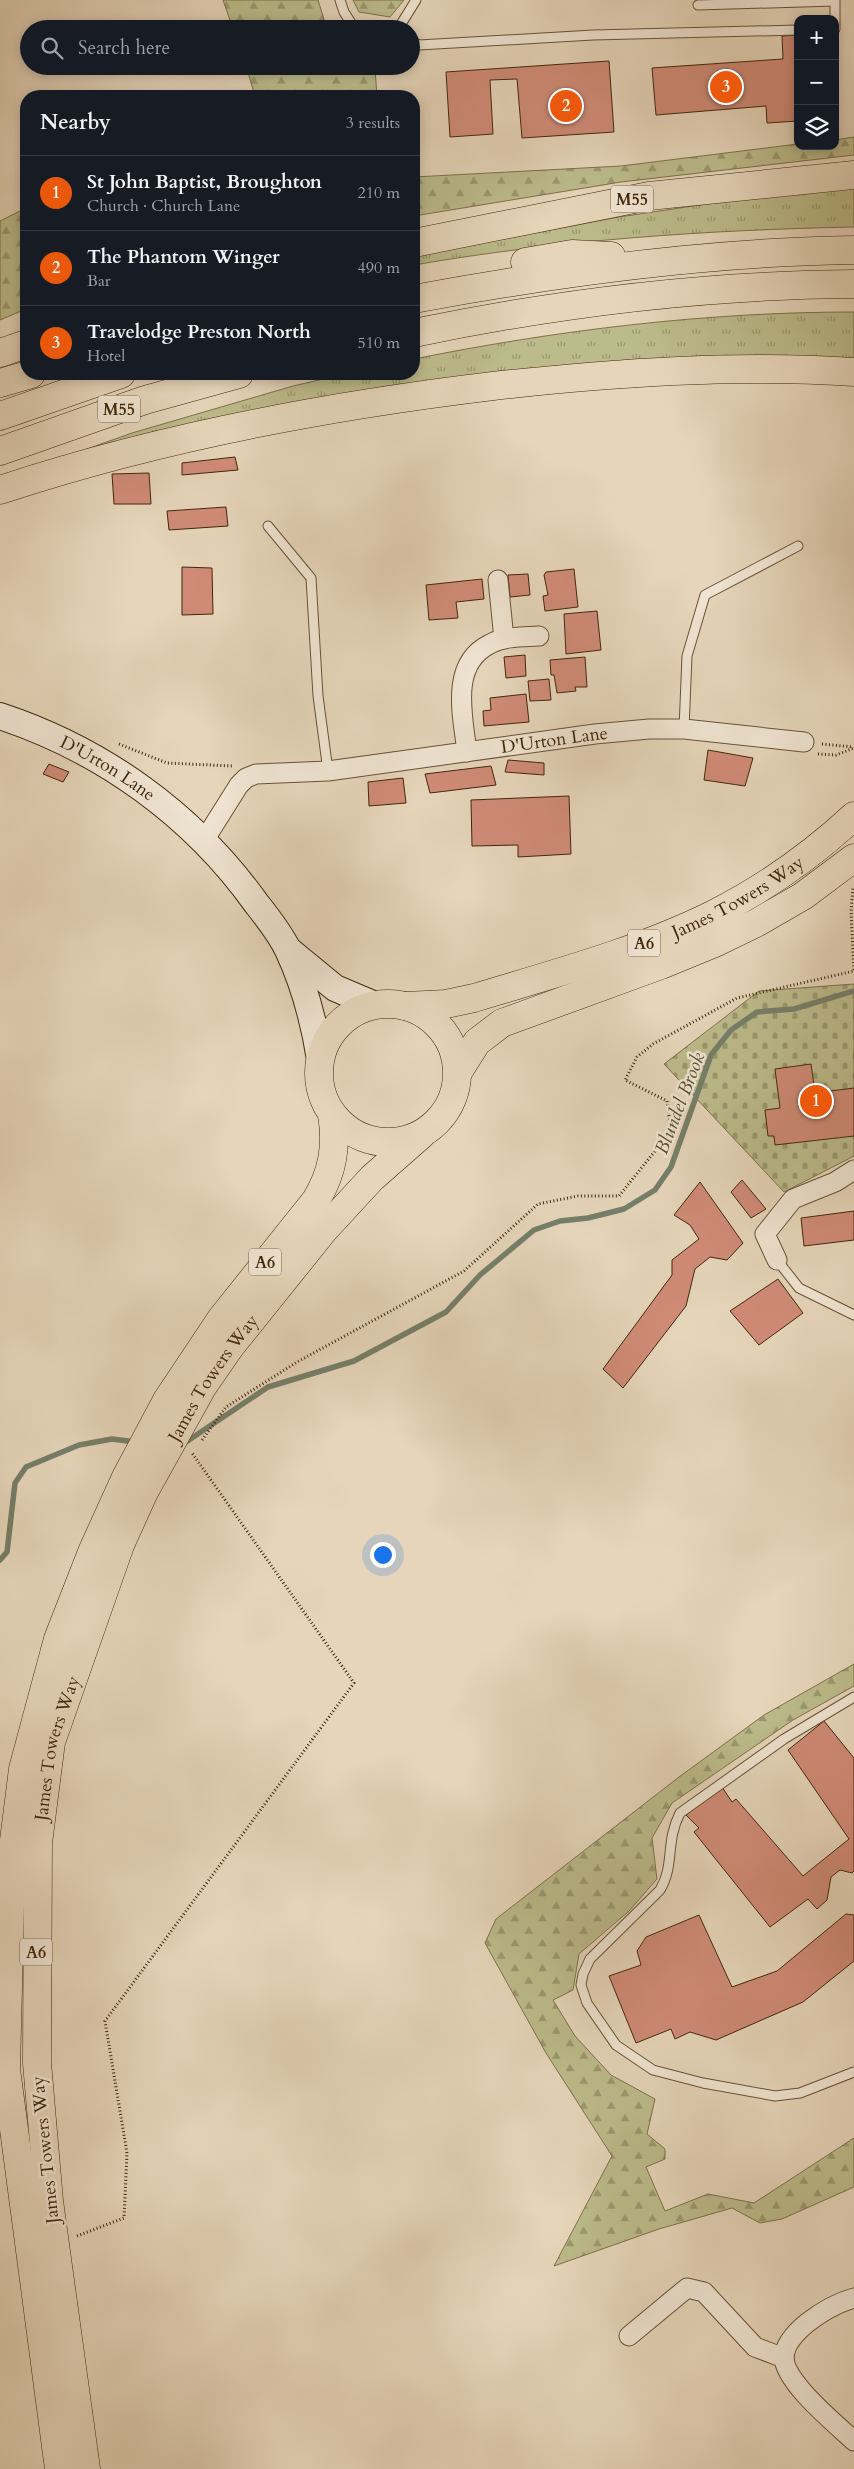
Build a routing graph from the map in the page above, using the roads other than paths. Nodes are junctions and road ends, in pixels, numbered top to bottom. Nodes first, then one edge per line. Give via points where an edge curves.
1 (340, 0) edge
2 (416, 0) edge
3 (698, 5) dead end
4 (835, 15) edge
5 (349, 20) edge
6 (404, 20) edge
7 (794, 30) edge
8 (420, 45) edge
9 (854, 175) edge
10 (420, 242) edge
11 (854, 250) edge
12 (670, 260) junction
13 (420, 280) edge
14 (854, 284) edge
15 (420, 298) edge
16 (420, 332) edge
17 (20, 346) edge
18 (0, 353) edge
19 (854, 372) edge
20 (20, 377) edge
21 (104, 380) edge
22 (217, 380) edge
23 (0, 383) edge
24 (0, 416) edge
25 (0, 452) edge
26 (0, 490) edge
27 (268, 526) dead end
28 (798, 546) dead end
29 (498, 580) dead end
30 (539, 636) dead end
31 (504, 639) junction
32 (0, 716) edge
33 (684, 729) junction
34 (804, 742) road end
35 (467, 752) junction
36 (328, 771) junction
37 (854, 816) edge
38 (205, 839) junction
39 (853, 871) edge
40 (288, 949) junction
41 (375, 1005) junction
42 (406, 1006) junction
43 (320, 1059) junction
44 (458, 1072) junction
45 (332, 1114) junction
46 (420, 1135) junction
47 (854, 1170) edge
48 (777, 1260) joint
49 (854, 1314) edge
50 (854, 1697) edge
51 (854, 2072) edge
52 (854, 2298) edge
53 (628, 2336) dead end
54 (784, 2358) junction
55 (854, 2441) edge
56 (59, 2469) edge
57 (86, 2469) edge

1 - 5 lane
2 - 6 lane
3 - 4 lane via 835,1
7 - 8 lane via 592,35
9 - 10 main road, M55 via 649,196
11 - 12 main road
12 - 13 main road via 572,254
12 - 15 main road via 500,283
14 - 16 main road via 735,288 625,299 507,314
17 - 18 main road
19 - 26 main road, M55 via 766,369 601,376 441,393 254,423 70,467
20 - 23 main road
21 - 24 main road, M55
22 - 25 main road, M55 via 145,400
27 - 36 lane via 311,578 318,696
28 - 33 lane via 704,595 687,656
29 - 31 street
30 - 31 street
31 - 35 street via 491,643 473,657 464,677 461,701
32 - 38 street, D'Urton Lane via 47,734 99,761 141,788
33 - 34 street, D'Urton Lane
33 - 35 street, D'Urton Lane via 595,734
35 - 36 street, D'Urton Lane
36 - 38 street, D'Urton Lane via 256,774 246,778
37 - 42 main road, James Towers Way / A6 via 823,844 753,893 670,933 474,998 446,1004
38 - 40 street, D'Urton Lane via 249,893
39 - 44 main road, James Towers Way / A6 via 718,942 502,1023 477,1042
40 - 41 street, D'Urton Lane via 336,988
40 - 43 street, D'Urton Lane via 312,1016
41 - 42 main road, A6
41 - 43 main road, A6 via 356,1012 340,1024 327,1040
42 - 44 main road, A6 via 426,1015 443,1030 454,1050
43 - 45 main road, A6 via 320,1088
44 - 46 main road, A6 via 452,1102 439,1120
45 - 46 main road, A6 via 363,1138 382,1142 402,1141
45 - 56 main road, James Towers Way / A6 via 336,1138 325,1186 221,1319 167,1400 126,1477 58,1639 23,1769 11,1864 6,2069
46 - 57 main road, James Towers Way / A6 via 372,1178 324,1230 230,1346 203,1386 144,1492 120,1545 52,1742 38,1843 37,2064 54,2239
47 - 48 street via 793,1199 765,1234
48 - 49 lane via 800,1288
50 - 51 lane via 784,1740 680,1813 672,1828 667,1877 660,1890 590,1959 581,1985 587,2003 616,2045 653,2070 775,2096 800,2093
52 - 54 street via 823,2311 801,2328 788,2342
53 - 54 street via 687,2288 704,2292 754,2347
54 - 55 street via 797,2386

